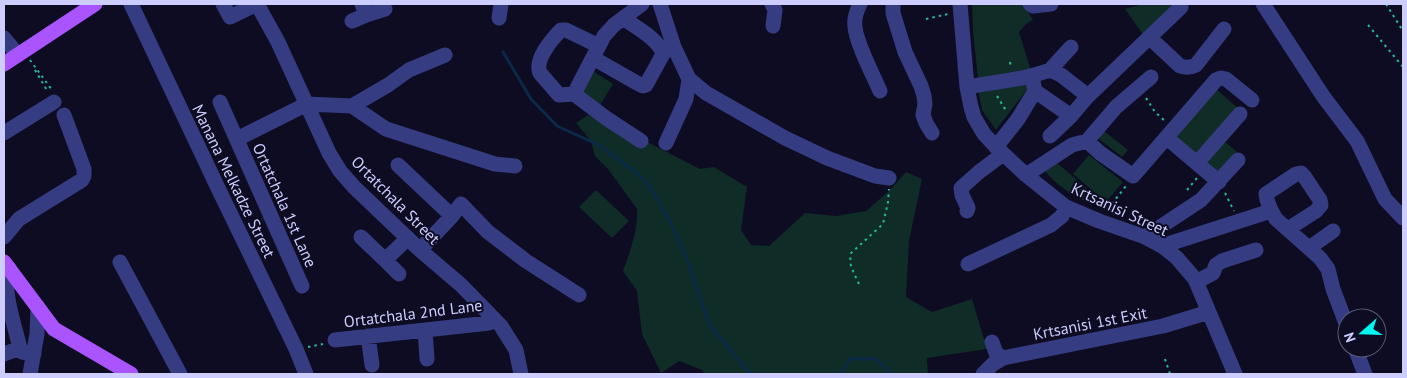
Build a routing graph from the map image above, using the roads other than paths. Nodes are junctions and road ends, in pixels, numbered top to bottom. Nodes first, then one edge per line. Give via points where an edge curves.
1 (95, 4) edge
2 (131, 4) edge
3 (223, 4) edge
4 (257, 4) edge
5 (642, 4) edge
6 (660, 4) edge
7 (772, 4) edge
8 (860, 4) edge
9 (893, 4) edge
10 (1030, 4) edge
11 (1051, 4) edge
12 (1263, 4) edge
13 (1181, 7) dead end
14 (956, 8) edge
15 (384, 9) dead end
16 (360, 13) edge
17 (623, 18) junction
18 (773, 26) dead end
19 (1224, 29) dead end
20 (4, 38) edge
21 (1150, 38) junction
22 (1071, 48) dead end
23 (596, 52) junction
24 (445, 55) dead end
25 (24, 56) junction
26 (4, 64) edge
27 (1050, 70) junction
28 (1151, 77) dead end
29 (689, 79) junction
30 (1034, 84) junction
31 (967, 87) junction
32 (880, 91) dead end
33 (52, 94) road end
34 (574, 94) junction
35 (1088, 96) junction
36 (1252, 100) dead end
37 (220, 102) dead end
38 (307, 104) junction
39 (352, 106) junction
40 (1240, 114) dead end
41 (64, 115) dead end
42 (1071, 116) junction
43 (4, 133) edge
44 (932, 133) dead end
45 (1170, 133) junction
46 (1050, 136) dead end
47 (237, 139) junction
48 (641, 141) dead end
49 (1087, 141) junction
50 (666, 143) dead end
51 (999, 151) junction
52 (1238, 160) dead end
53 (1197, 163) junction
54 (398, 165) dead end
55 (515, 166) dead end
56 (1026, 175) junction
57 (889, 178) road end
58 (1219, 182) junction
59 (1066, 207) junction
60 (967, 211) dead end
61 (1271, 211) junction
62 (452, 216) junction
63 (1403, 218) edge
64 (1288, 229) junction
65 (1333, 231) dead end
66 (4, 237) edge
67 (361, 237) dead end
68 (1145, 237) junction
69 (408, 238) junction
70 (1162, 246) junction
71 (1309, 248) junction
72 (420, 250) junction
73 (1256, 250) dead end
74 (385, 260) junction
75 (120, 262) dead end
76 (968, 264) dead end
77 (6, 265) edge
78 (399, 274) dead end
79 (1196, 282) junction
80 (302, 286) dead end
81 (579, 295) dead end
82 (38, 307) junction
83 (1340, 308) edge
84 (1209, 312) junction
85 (494, 319) junction
86 (425, 330) junction
87 (368, 336) junction
88 (329, 342) road end
89 (992, 342) dead end
90 (516, 350) junction
91 (27, 351) junction
92 (4, 354) edge
93 (1003, 358) junction
94 (1359, 358) edge
95 (427, 359) dead end
96 (372, 366) dead end
97 (33, 373) edge
98 (131, 374) edge
99 (180, 374) edge
100 (306, 374) edge
101 (521, 374) edge
102 (526, 374) edge
103 (983, 374) edge
104 (1235, 374) edge
105 (1365, 374) edge

1 - 25 main road
2 - 100 street, Manana Melkadze Street
3 - 4 street via 230,17
4 - 38 street, Ortatchala Street
5 - 17 street
6 - 29 street
7 - 18 street via 775,10
8 - 32 street via 855,27 857,39
9 - 44 street via 892,13 921,86 925,104 923,115
10 - 11 street
12 - 63 street via 1323,96 1357,141 1385,199
13 - 21 street
14 - 31 street, Krtsanisi Street
15 - 16 street
17 - 23 street via 608,30
17 - 23 street via 662,49 661,59 646,85 637,83
19 - 21 street via 1191,68 1180,66
20 - 25 street
21 - 35 street
22 - 27 street
23 - 34 street
23 - 34 street via 566,30 561,30 539,60 540,74 559,95
24 - 39 street via 409,70
25 - 26 main road
27 - 30 street
27 - 35 street
28 - 49 street via 1116,107
29 - 50 street via 686,99
29 - 57 street via 706,94 785,138 827,158
30 - 31 street via 993,82
30 - 42 street
30 - 51 street
31 - 51 street, Krtsanisi Street via 974,117
33 - 43 street
34 - 48 street
35 - 42 street
36 - 45 street via 1226,79 1216,80
37 - 47 street, Ortatchala 1st Lane
38 - 39 street
38 - 47 street, Ortatchala 1st Lane
38 - 69 street, Ortatchala Street via 340,171
39 - 55 street via 386,129 495,164
40 - 53 street
41 - 66 street via 84,176 19,219
42 - 46 street
45 - 49 street via 1133,176
45 - 53 street
47 - 80 street, Ortatchala 1st Lane
49 - 56 street via 1072,145
51 - 56 street, Krtsanisi Street
51 - 60 street via 961,188
52 - 58 street
53 - 58 street
54 - 62 street
56 - 59 street, Krtsanisi Street
58 - 68 street via 1201,200
59 - 68 street, Krtsanisi Street
59 - 76 street via 1052,225
61 - 64 street
61 - 64 street via 1266,194 1301,173 1321,205
61 - 70 street
62 - 72 street
62 - 81 street via 461,204 488,232
64 - 71 street
65 - 71 street
67 - 74 street
68 - 70 street, Krtsanisi Street
69 - 72 street, Ortatchala Street
69 - 74 street
70 - 79 street, Krtsanisi Street via 1185,260
71 - 83 street via 1328,269
72 - 85 street, Ortatchala Street
73 - 79 street via 1222,261 1213,273
74 - 78 street
75 - 99 street
77 - 82 main road
77 - 91 street via 6,290
79 - 84 street, Krtsanisi Street
82 - 91 street via 37,334
82 - 98 main road via 54,329
84 - 93 street, Krtsanisi 1st Exit via 1163,326
84 - 104 street, Krtsanisi Street
85 - 86 street, Ortatchala 2nd Lane via 489,323
85 - 90 street, Ortatchala Street
86 - 87 street, Ortatchala 2nd Lane
86 - 95 street
87 - 88 street, Ortatchala 2nd Lane
87 - 96 street
89 - 93 street via 996,353
90 - 101 street, Ortatchala Street
90 - 102 street
91 - 92 street
91 - 97 street
93 - 103 street, Krtsanisi 1st Exit
94 - 105 street

